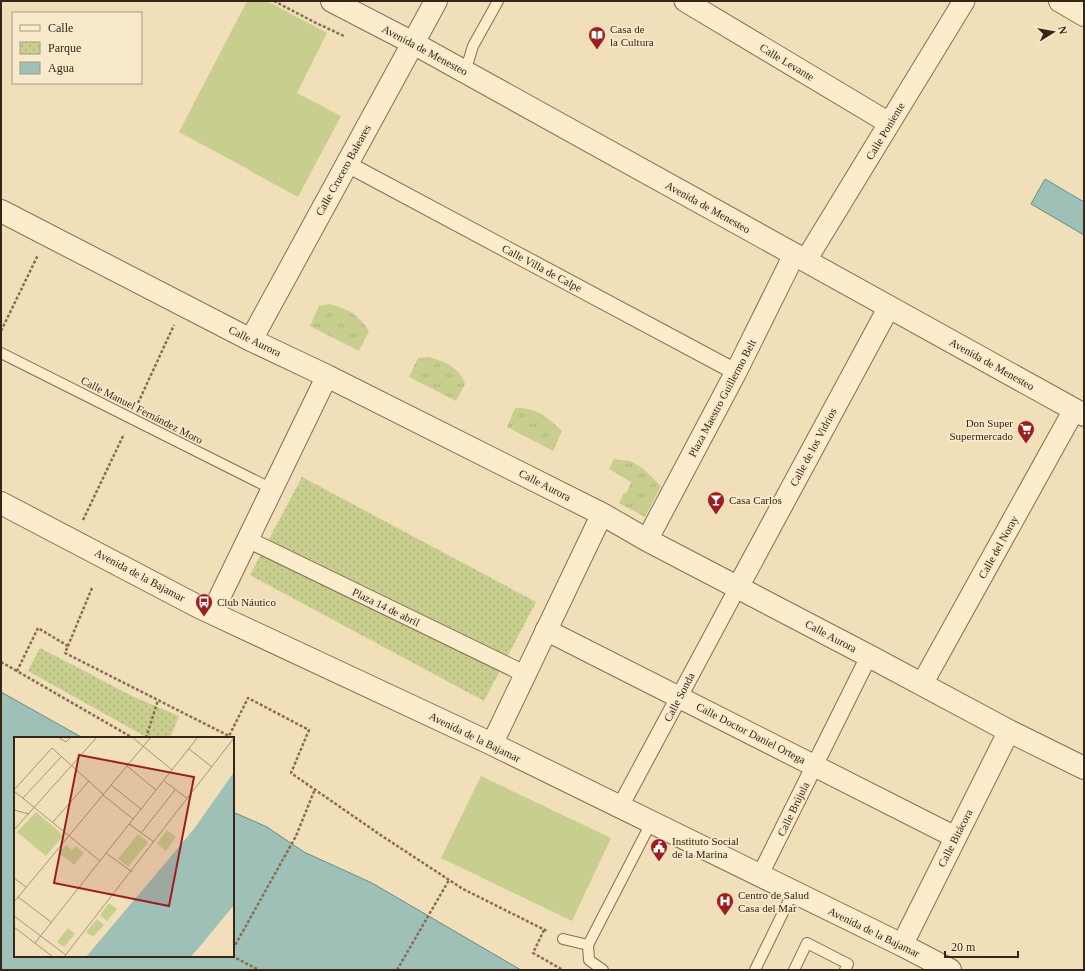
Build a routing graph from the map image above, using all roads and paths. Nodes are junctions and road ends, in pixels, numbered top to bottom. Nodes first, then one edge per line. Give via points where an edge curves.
1 (332, 1) edge
2 (436, 1) edge
3 (498, 1) edge
4 (685, 1) edge
5 (964, 1) edge
6 (1060, 1) edge
7 (1084, 15) edge
8 (413, 43) junction
9 (465, 72) junction
10 (890, 123) junction
11 (347, 164) junction
12 (1, 211) edge
13 (48, 235) junction
14 (800, 258) junction
15 (889, 307) junction
16 (1, 331) edge
17 (251, 340) junction
18 (1, 353) edge
19 (736, 372) junction
20 (327, 376) junction
21 (1079, 413) edge
22 (272, 489) junction
23 (1, 503) edge
24 (602, 514) junction
25 (247, 539) junction
26 (647, 540) junction
27 (738, 587) junction
28 (92, 588) dead end
29 (212, 612) junction
30 (546, 630) junction
31 (68, 646) junction
32 (869, 656) junction
33 (1, 662) edge
34 (17, 671) junction
35 (525, 674) junction
36 (922, 684) junction
37 (679, 697) junction
38 (158, 700) junction
39 (1009, 732) junction
40 (131, 737) edge
41 (146, 737) edge
42 (492, 744) junction
43 (814, 766) junction
44 (1084, 768) edge
45 (315, 789) junction
46 (620, 807) junction
47 (651, 823) junction
48 (955, 837) junction
49 (760, 875) junction
50 (449, 880) junction
51 (793, 892) junction
52 (544, 930) junction
53 (563, 939) joint
54 (588, 945) junction
55 (902, 945) junction
56 (234, 947) edge
57 (234, 957) edge
58 (259, 970) edge
59 (397, 970) edge
60 (563, 970) edge
61 (604, 970) edge
62 (755, 970) edge
63 (794, 970) edge
64 (845, 970) edge
65 (950, 970) edge

1 - 8 street, Avenida de Menesteo
2 - 8 street, Calle Crucero Baleares
3 - 9 lane via 474,46
4 - 10 street, Calle Levante
5 - 10 street, Calle Poniente
6 - 7 street
8 - 9 street, Avenida de Menesteo
8 - 11 street, Calle Crucero Baleares
9 - 14 street, Avenida de Menesteo
10 - 14 street, Calle Poniente
11 - 17 street, Calle Crucero Baleares
11 - 19 street, Calle Villa de Calpe
12 - 13 street, Calle Aurora
13 - 16 path
13 - 17 street, Calle Aurora
14 - 15 street, Avenida de Menesteo
14 - 19 street, Plaza Maestro Guillermo Belt
15 - 21 street, Avenida de Menesteo
15 - 27 street, Calle de los Vidrios
17 - 20 street, Calle Aurora
18 - 22 lane, Calle Manuel Fernández Moro
19 - 26 street, Plaza Maestro Guillermo Belt
20 - 22 street
20 - 24 street, Calle Aurora
21 - 36 street, Calle del Noray
22 - 25 street
23 - 29 street, Avenida de la Bajamar
24 - 26 street, Calle Aurora
24 - 30 street
25 - 29 street
25 - 35 street, Plaza 14 de abril
26 - 27 street, Calle Aurora
27 - 32 street, Calle Aurora
27 - 37 street, Calle Sonda
28 - 31 path
29 - 42 street, Avenida de la Bajamar via 269,645
30 - 35 street
30 - 37 street, Calle Doctor Daniel Ortega
31 - 34 path via 38,628
31 - 38 path via 65,653
32 - 36 street, Calle Aurora
32 - 43 street, Calle Brújula
33 - 34 path
34 - 40 path
35 - 42 street
36 - 39 street, Calle Aurora
37 - 43 street, Calle Doctor Daniel Ortega
37 - 46 street, Calle Sonda
38 - 41 path
38 - 45 path via 229,736 248,698 309,730 291,772
39 - 44 street, Calle Aurora
39 - 48 street, Calle Bitácora
42 - 46 street, Avenida de la Bajamar
43 - 48 street, Calle Doctor Daniel Ortega
43 - 49 street, Calle Brújula
45 - 50 path
45 - 56 path via 296,836
46 - 47 street, Avenida de la Bajamar
47 - 49 street, Avenida de la Bajamar
47 - 54 lane
48 - 55 street, Calle Bitácora
49 - 51 street, Avenida de la Bajamar
50 - 52 path
50 - 59 path
51 - 55 street, Avenida de la Bajamar
51 - 62 lane
52 - 53 path
52 - 60 path via 533,954
53 - 54 lane
54 - 61 lane via 589,960
55 - 65 street, Avenida de la Bajamar
57 - 58 path
63 - 64 lane via 808,943 848,964

